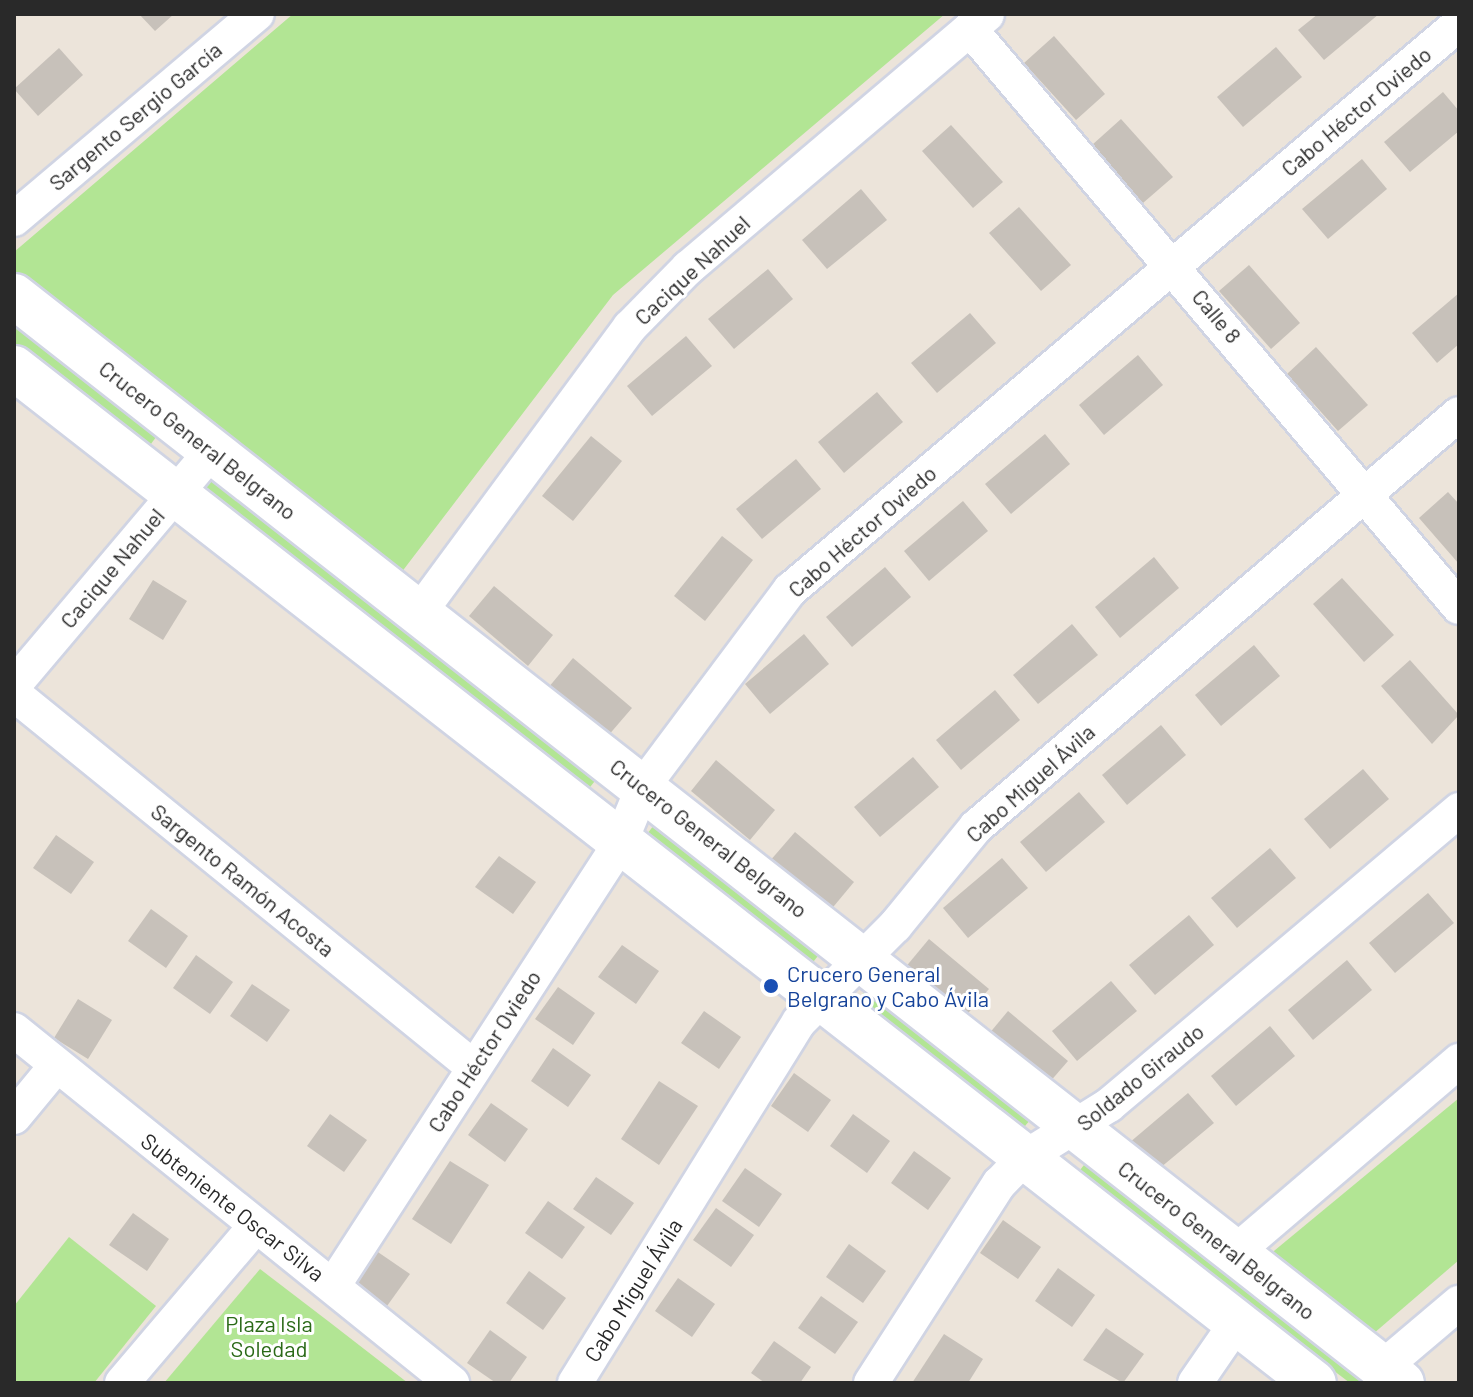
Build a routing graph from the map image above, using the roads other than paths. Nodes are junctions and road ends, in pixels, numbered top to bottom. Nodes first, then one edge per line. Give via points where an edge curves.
1 (257, 14) edge
2 (979, 21) edge
3 (1459, 24) edge
4 (14, 219) edge
5 (1174, 265) junction
6 (14, 296) edge
7 (14, 368) edge
8 (1459, 414) edge
9 (212, 451) junction
10 (175, 493) junction
11 (1365, 494) junction
12 (1459, 607) edge
13 (419, 613) junction
14 (14, 685) edge
15 (14, 694) edge
16 (644, 785) junction
17 (1459, 810) edge
18 (619, 845) junction
19 (862, 960) junction
20 (824, 998) junction
21 (14, 1030) edge
22 (1459, 1061) edge
23 (56, 1066) junction
24 (472, 1066) junction
25 (14, 1117) edge
26 (1078, 1129) junction
27 (1024, 1158) junction
28 (255, 1227) junction
29 (1232, 1255) junction
30 (333, 1286) junction
31 (1459, 1303) edge
32 (1237, 1322) junction
33 (1392, 1376) edge
34 (122, 1383) edge
35 (452, 1383) edge
36 (575, 1383) edge
37 (871, 1383) edge
38 (1195, 1383) edge
39 (1314, 1383) edge

1 - 4 street, Sargento Sergio García
2 - 5 street, Calle 8
2 - 13 street, Cacique Nahuel via 688,268 630,327
3 - 5 street, Cabo Héctor Oviedo
5 - 11 street, Calle 8
5 - 16 street, Cabo Héctor Oviedo via 790,590
6 - 9 street, Crucero General Belgrano
7 - 10 street
8 - 11 street, Cabo Miguel Ávila
9 - 10 street, Cacique Nahuel
9 - 13 street, Crucero General Belgrano
10 - 14 street, Cacique Nahuel
10 - 18 street
11 - 12 street, Calle 8
11 - 19 street, Cabo Miguel Ávila via 976,827
13 - 16 street, Crucero General Belgrano
15 - 24 street, Sargento Ramón Acosta
16 - 18 street, Cabo Héctor Oviedo
16 - 19 street, Crucero General Belgrano
17 - 26 street, Soldado Giraudo
18 - 20 street
18 - 24 street, Cabo Héctor Oviedo
19 - 20 street, Cabo Miguel Ávila
19 - 26 street, Crucero General Belgrano
20 - 27 street
20 - 36 street, Cabo Miguel Ávila via 799,1022
21 - 23 street, Subteniente Oscar Silva
22 - 29 street
23 - 25 street
23 - 28 street, Subteniente Oscar Silva
24 - 30 street, Cabo Héctor Oviedo
26 - 27 street, Soldado Giraudo
26 - 29 street, Crucero General Belgrano
27 - 32 street
27 - 37 street, Soldado Giraudo via 999,1184
28 - 30 street, Subteniente Oscar Silva
28 - 34 street
29 - 33 street, Crucero General Belgrano
30 - 35 street, Subteniente Oscar Silva
31 - 33 street
32 - 38 street
32 - 39 street

